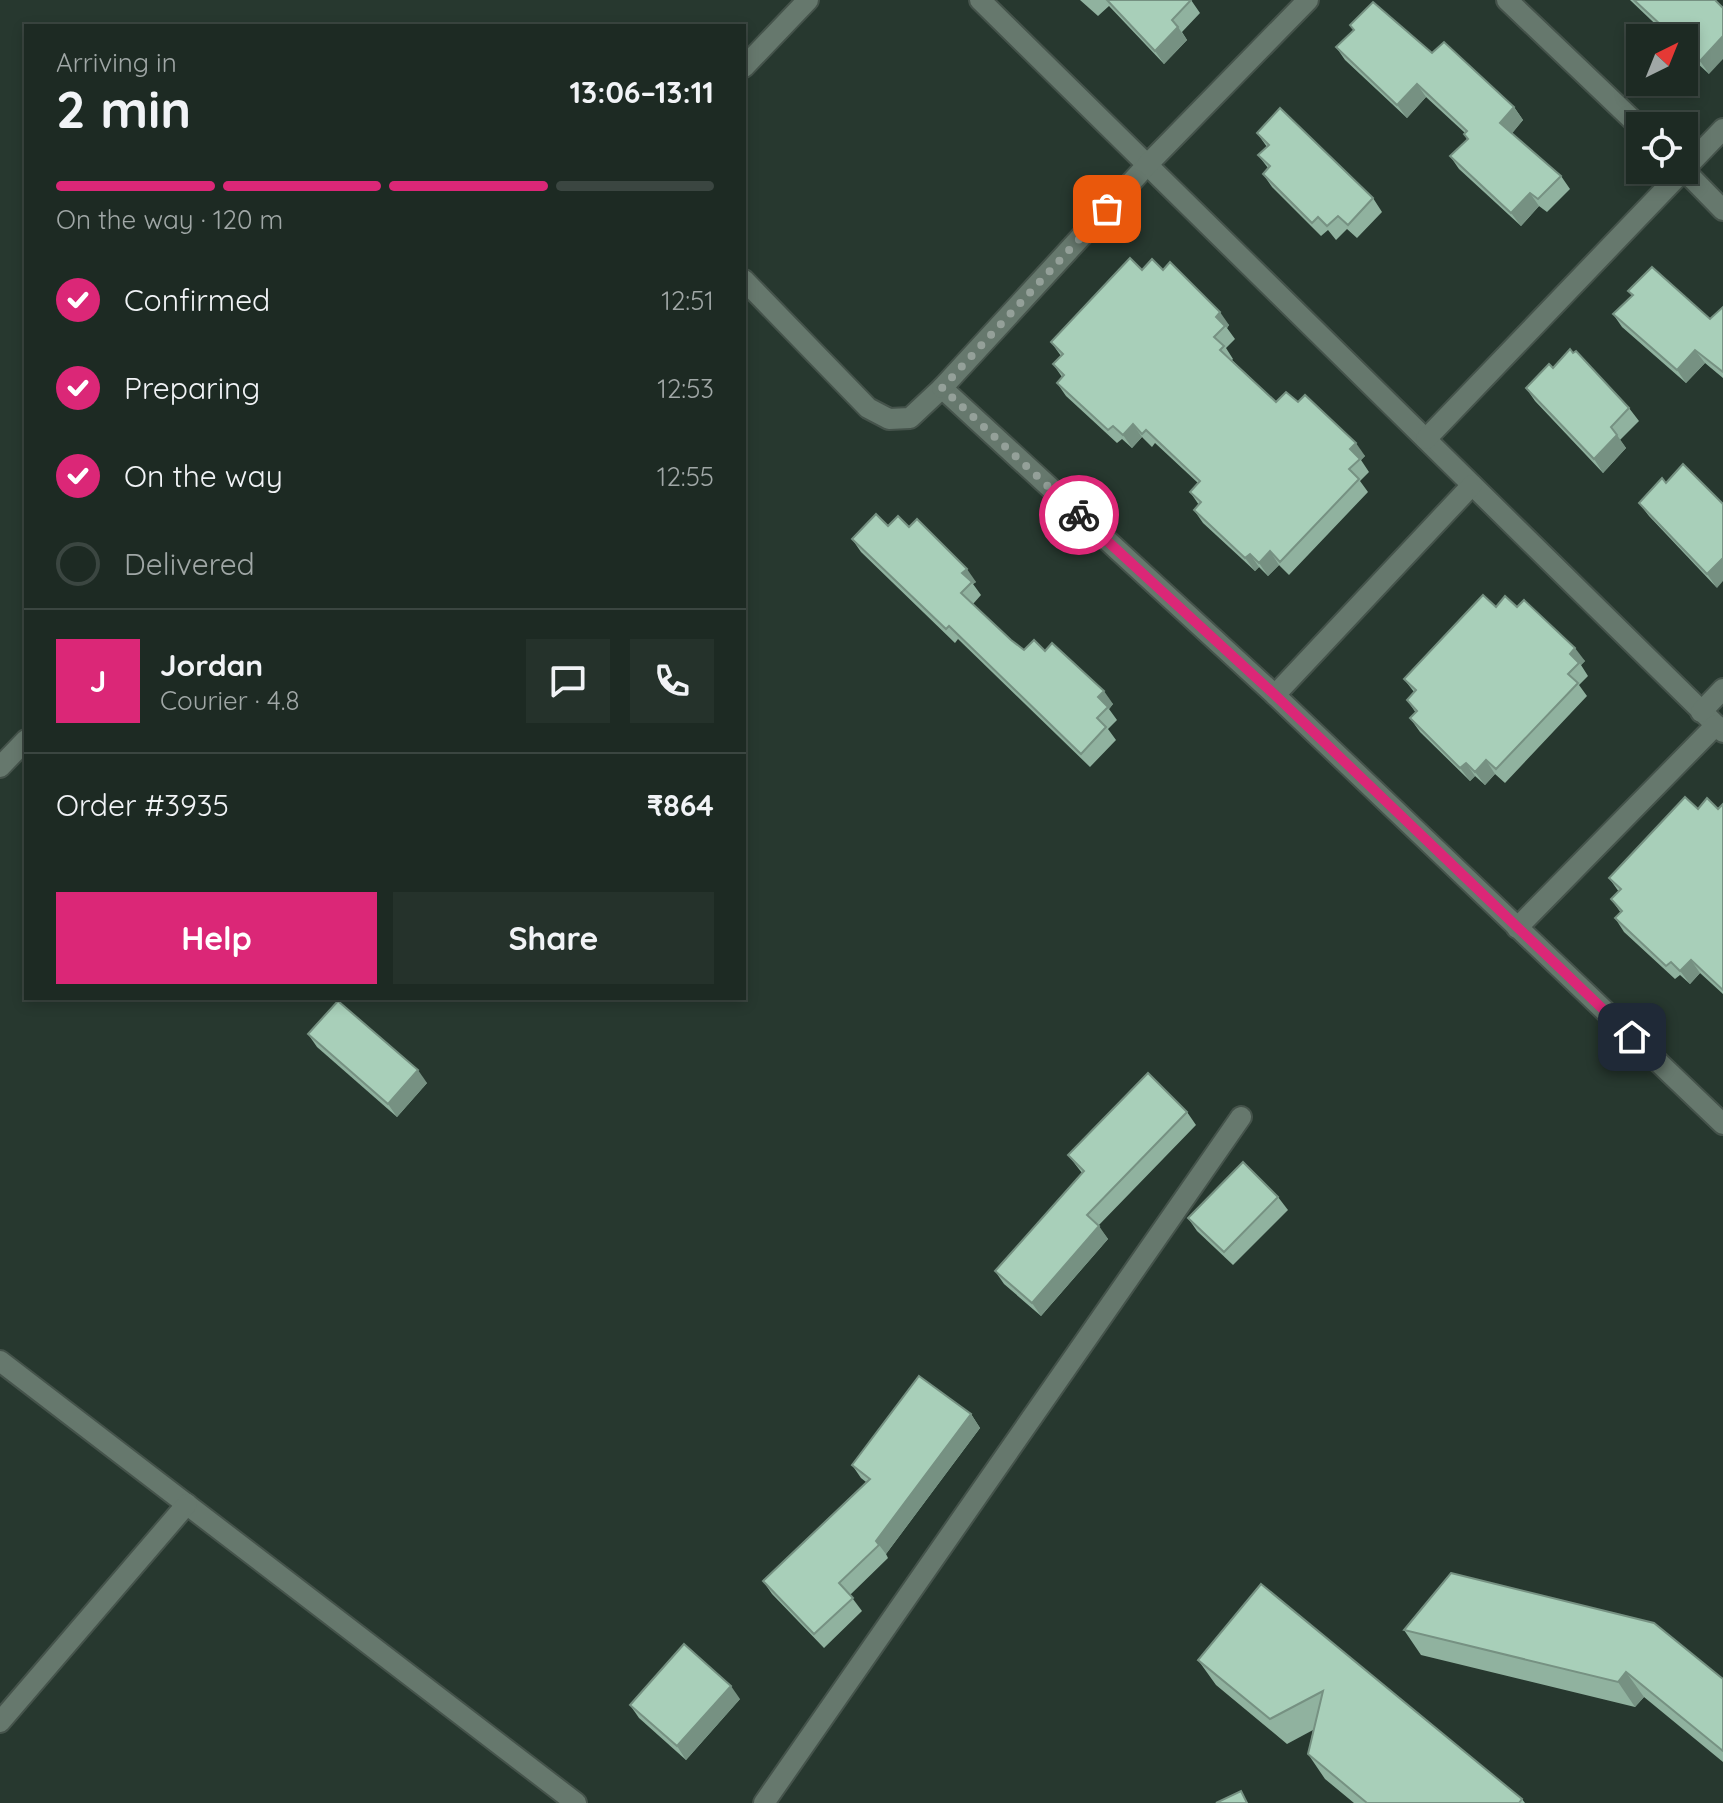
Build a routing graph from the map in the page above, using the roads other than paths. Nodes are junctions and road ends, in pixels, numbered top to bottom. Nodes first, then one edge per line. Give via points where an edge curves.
1 (808, 0) edge
2 (980, 0) edge
3 (1308, 0) edge
4 (1507, 0) edge
5 (746, 65) edge
6 (1626, 114) edge
7 (1723, 129) edge
8 (1698, 155) edge
9 (1148, 164) junction
10 (1671, 184) edge
11 (1698, 184) edge
12 (1723, 210) edge
13 (746, 282) edge
14 (942, 388) junction
15 (1426, 439) junction
16 (1472, 485) junction
17 (1723, 689) edge
18 (1275, 695) junction
19 (1713, 723) edge
20 (24, 742) edge
21 (0, 767) edge
22 (1517, 928) junction
23 (1241, 1117) dead end
24 (1723, 1124) edge
25 (0, 1361) edge
26 (187, 1504) junction
27 (0, 1722) edge
28 (576, 1803) edge
29 (764, 1803) edge

1 - 5 street
2 - 9 street
3 - 9 street
4 - 6 street
7 - 8 street
9 - 14 street
9 - 15 street
10 - 15 street
11 - 12 street
13 - 14 street via 868,408 889,419 910,418
14 - 18 street
15 - 16 street
16 - 18 street
16 - 19 street
17 - 19 street
18 - 22 street
19 - 22 street
20 - 21 street
22 - 24 street
23 - 29 street
25 - 26 street
26 - 27 street
26 - 28 street

